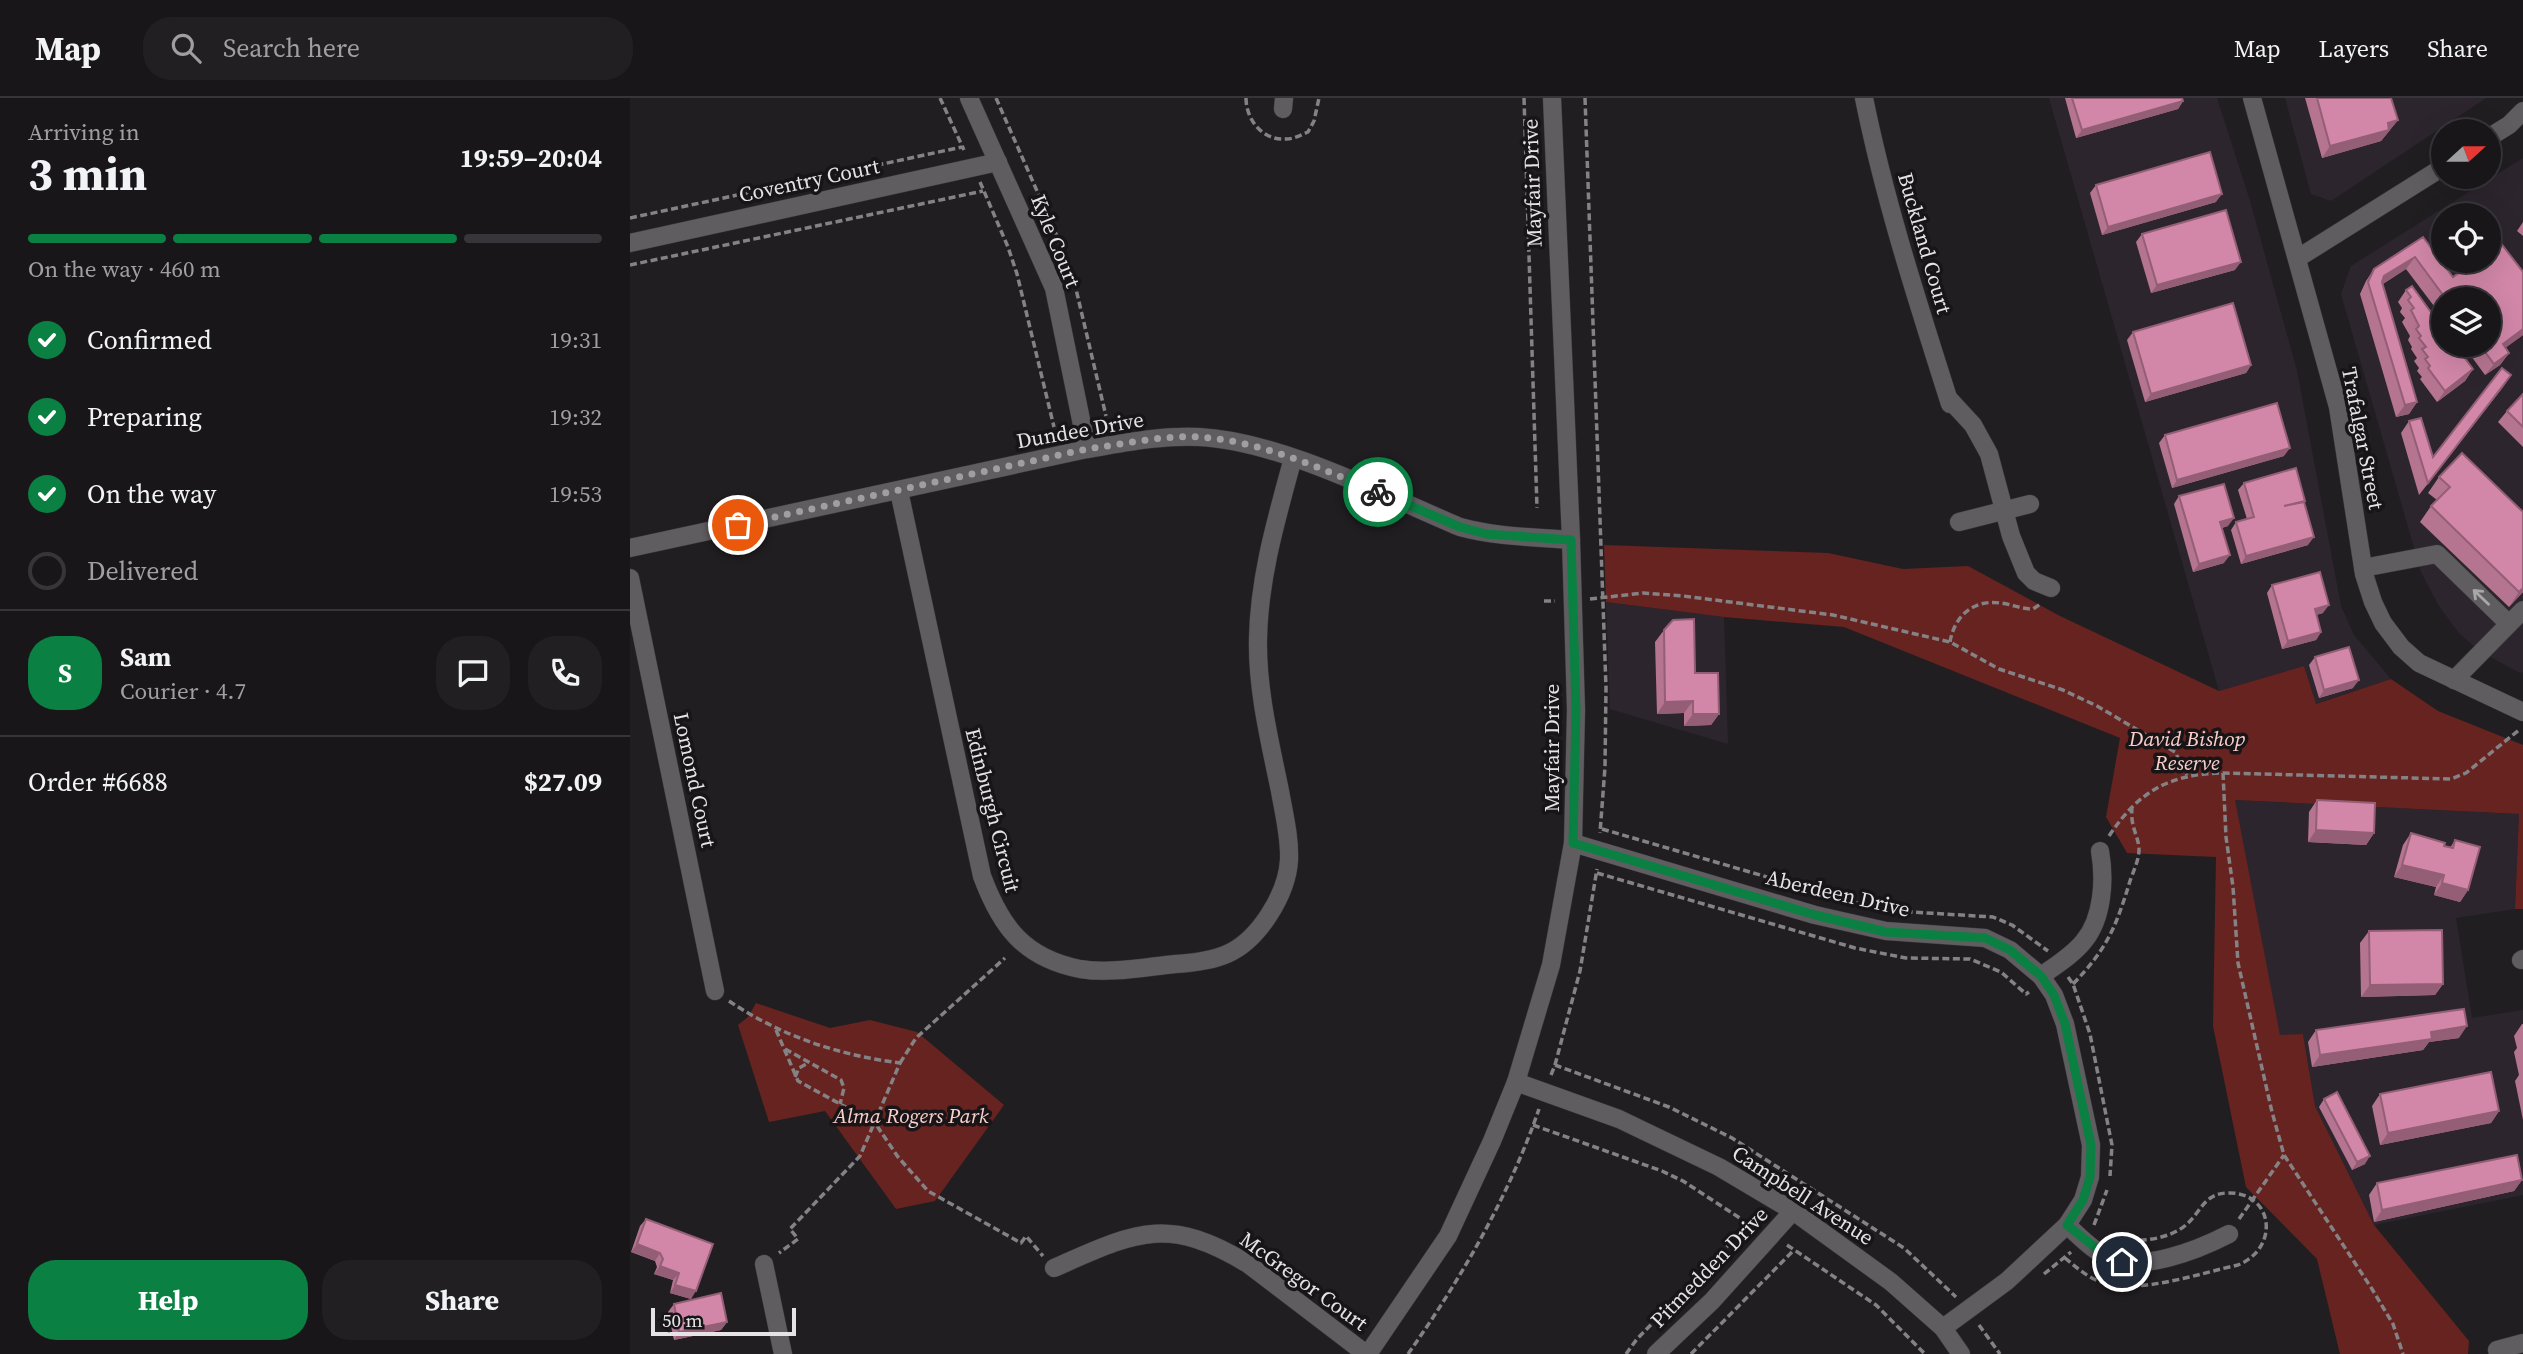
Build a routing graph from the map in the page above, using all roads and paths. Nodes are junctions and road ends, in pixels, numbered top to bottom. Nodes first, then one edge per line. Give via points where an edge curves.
1 (940, 98) edge
2 (969, 98) edge
3 (1524, 98) edge
4 (1552, 98) edge
5 (1585, 98) edge
6 (1864, 98) edge
7 (2252, 98) edge
8 (2523, 104) edge
9 (2523, 111) edge
10 (2518, 122) edge
11 (2501, 131) edge
12 (962, 147) junction
13 (998, 162) junction
14 (973, 167) junction
15 (2431, 175) edge
16 (983, 191) junction
17 (630, 218) edge
18 (630, 243) edge
19 (2298, 258) junction
20 (630, 265) edge
21 (1054, 427) dead end
22 (1087, 449) junction
23 (1293, 458) junction
24 (899, 491) junction
25 (2030, 504) dead end
26 (1537, 508) dead end
27 (2004, 511) junction
28 (1959, 522) dead end
29 (1571, 540) junction
30 (630, 548) edge
31 (2363, 568) junction
32 (630, 578) edge
33 (2045, 586) joint
34 (1601, 599) junction
35 (1572, 600) junction
36 (2523, 610) edge
37 (2509, 624) junction
38 (1950, 642) junction
39 (2454, 680) junction
40 (2523, 712) edge
41 (2523, 726) edge
42 (2223, 773) junction
43 (2188, 775) junction
44 (1601, 828) dead end
45 (1573, 843) junction
46 (2100, 851) joint
47 (1005, 958) dead end
48 (2058, 964) junction
49 (2041, 976) junction
50 (715, 992) joint
51 (776, 1028) junction
52 (783, 1048) junction
53 (810, 1063) junction
54 (900, 1063) junction
55 (795, 1077) junction
56 (1516, 1082) junction
57 (1545, 1092) junction
58 (840, 1104) junction
59 (875, 1123) junction
60 (1534, 1125) junction
61 (2284, 1155) junction
62 (1793, 1211) junction
63 (1749, 1224) junction
64 (2067, 1225) junction
65 (2229, 1234) joint
66 (1770, 1236) junction
67 (2083, 1240) junction
68 (1794, 1250) junction
69 (764, 1264) joint
70 (1054, 1268) joint
71 (2043, 1275) dead end
72 (1968, 1310) junction
73 (1943, 1328) junction
74 (2523, 1343) edge
75 (2497, 1350) dead end
76 (783, 1354) edge
77 (1367, 1354) edge
78 (1408, 1354) edge
79 (1626, 1354) edge
80 (1656, 1354) edge
81 (1691, 1354) edge
82 (1924, 1354) edge
83 (1961, 1354) edge
84 (2000, 1354) edge
85 (2403, 1354) edge

1 - 12 path
2 - 13 street, Kyle Court
3 - 26 path
4 - 29 street, Mayfair Drive
5 - 34 path
6 - 27 street, Buckland Court via 1906,266 1949,402 1969,419 1984,444
7 - 19 street, Trafalgar Street
8 - 10 street
9 - 10 street
10 - 11 street
12 - 14 path
12 - 17 path
13 - 14 street, Coventry Court
13 - 22 street, Kyle Court via 1054,288
14 - 16 path
14 - 18 street, Coventry Court
15 - 19 street
16 - 20 path
16 - 21 path via 1017,274
19 - 31 street, Trafalgar Street via 2337,407
22 - 23 street, Dundee Drive via 1199,437
22 - 24 street, Dundee Drive
23 - 24 street, Edinburgh Circuit via 1261,587 1258,642 1265,711 1289,838 1282,888 1260,926 1230,953 1197,962 1132,968 1094,971 1045,959 1015,935 994,909 982,876
23 - 29 street, Dundee Drive via 1460,527 1500,536
24 - 30 street, Dundee Drive
25 - 27 street
27 - 28 street
27 - 33 street, Buckland Court via 2026,573
29 - 35 street, Mayfair Drive
37 -> 31 street via 2437,554
31 - 39 street, Trafalgar Street via 2383,623 2401,647 2419,663
32 - 50 street, Lomond Court
33 - 38 path via 2038,608 1993,602 1975,605 1962,614
34 - 35 path
34 - 38 path via 1643,593 1788,609
35 - 45 street, Mayfair Drive via 1576,710
36 - 37 street
37 - 39 street
38 - 43 path via 1999,669 2097,706 2175,752
39 - 40 street, Trafalgar Street
41 - 42 path via 2466,773 2451,779
42 - 43 path
42 - 61 path via 2238,963
43 - 46 path via 2140,798
44 - 48 path via 1860,904 1895,911 1993,917 2045,948
45 - 49 street, Aberdeen Drive via 1886,932 1985,938 2010,950
45 - 56 street, Mayfair Drive via 1551,965
46 - 48 street via 2102,892 2095,920 2085,941
47 - 54 path via 916,1038
48 - 49 street
48 - 67 path via 2073,984 2090,1034 2112,1145 2104,1203
49 - 64 street, Aberdeen Drive via 2065,1024 2091,1145 2090,1177 2083,1200
50 - 51 path
51 - 52 path
51 - 54 path via 831,1049
52 - 53 path
52 - 55 path
53 - 55 path via 799,1068
53 - 58 path via 841,1080 844,1093
54 - 59 path
55 - 58 path
56 - 57 street, Campbell Avenue
56 - 77 street, Mayfair Drive via 1448,1237
57 - 60 path
57 - 62 street, Campbell Avenue via 1619,1119 1719,1167
57 - 72 path via 1555,1065 1669,1107 1722,1133 1904,1248
58 - 59 path
59 - 69 path via 860,1156 790,1229 798,1239
59 - 70 path via 928,1191 1021,1242 1026,1236
60 - 63 path via 1662,1171
60 - 78 path via 1497,1207
61 - 65 path
61 - 85 path via 2393,1324
62 - 66 street, Pitmedden Drive
62 - 73 street, Campbell Avenue via 1891,1282
63 - 66 path
63 - 79 path
64 - 67 street
64 - 72 street, Aberdeen Drive
65 - 67 street via 2192,1251 2141,1262 2106,1256
66 - 68 path
66 - 80 street, Pitmedden Drive
67 - 71 path
68 - 81 path
68 - 82 path via 1876,1305
69 - 76 street
70 - 77 street, McGregor Court via 1133,1236 1170,1233 1192,1237 1248,1264
72 - 73 street, Aberdeen Drive
72 - 84 path
73 - 83 street, Campbell Avenue
74 - 75 street

